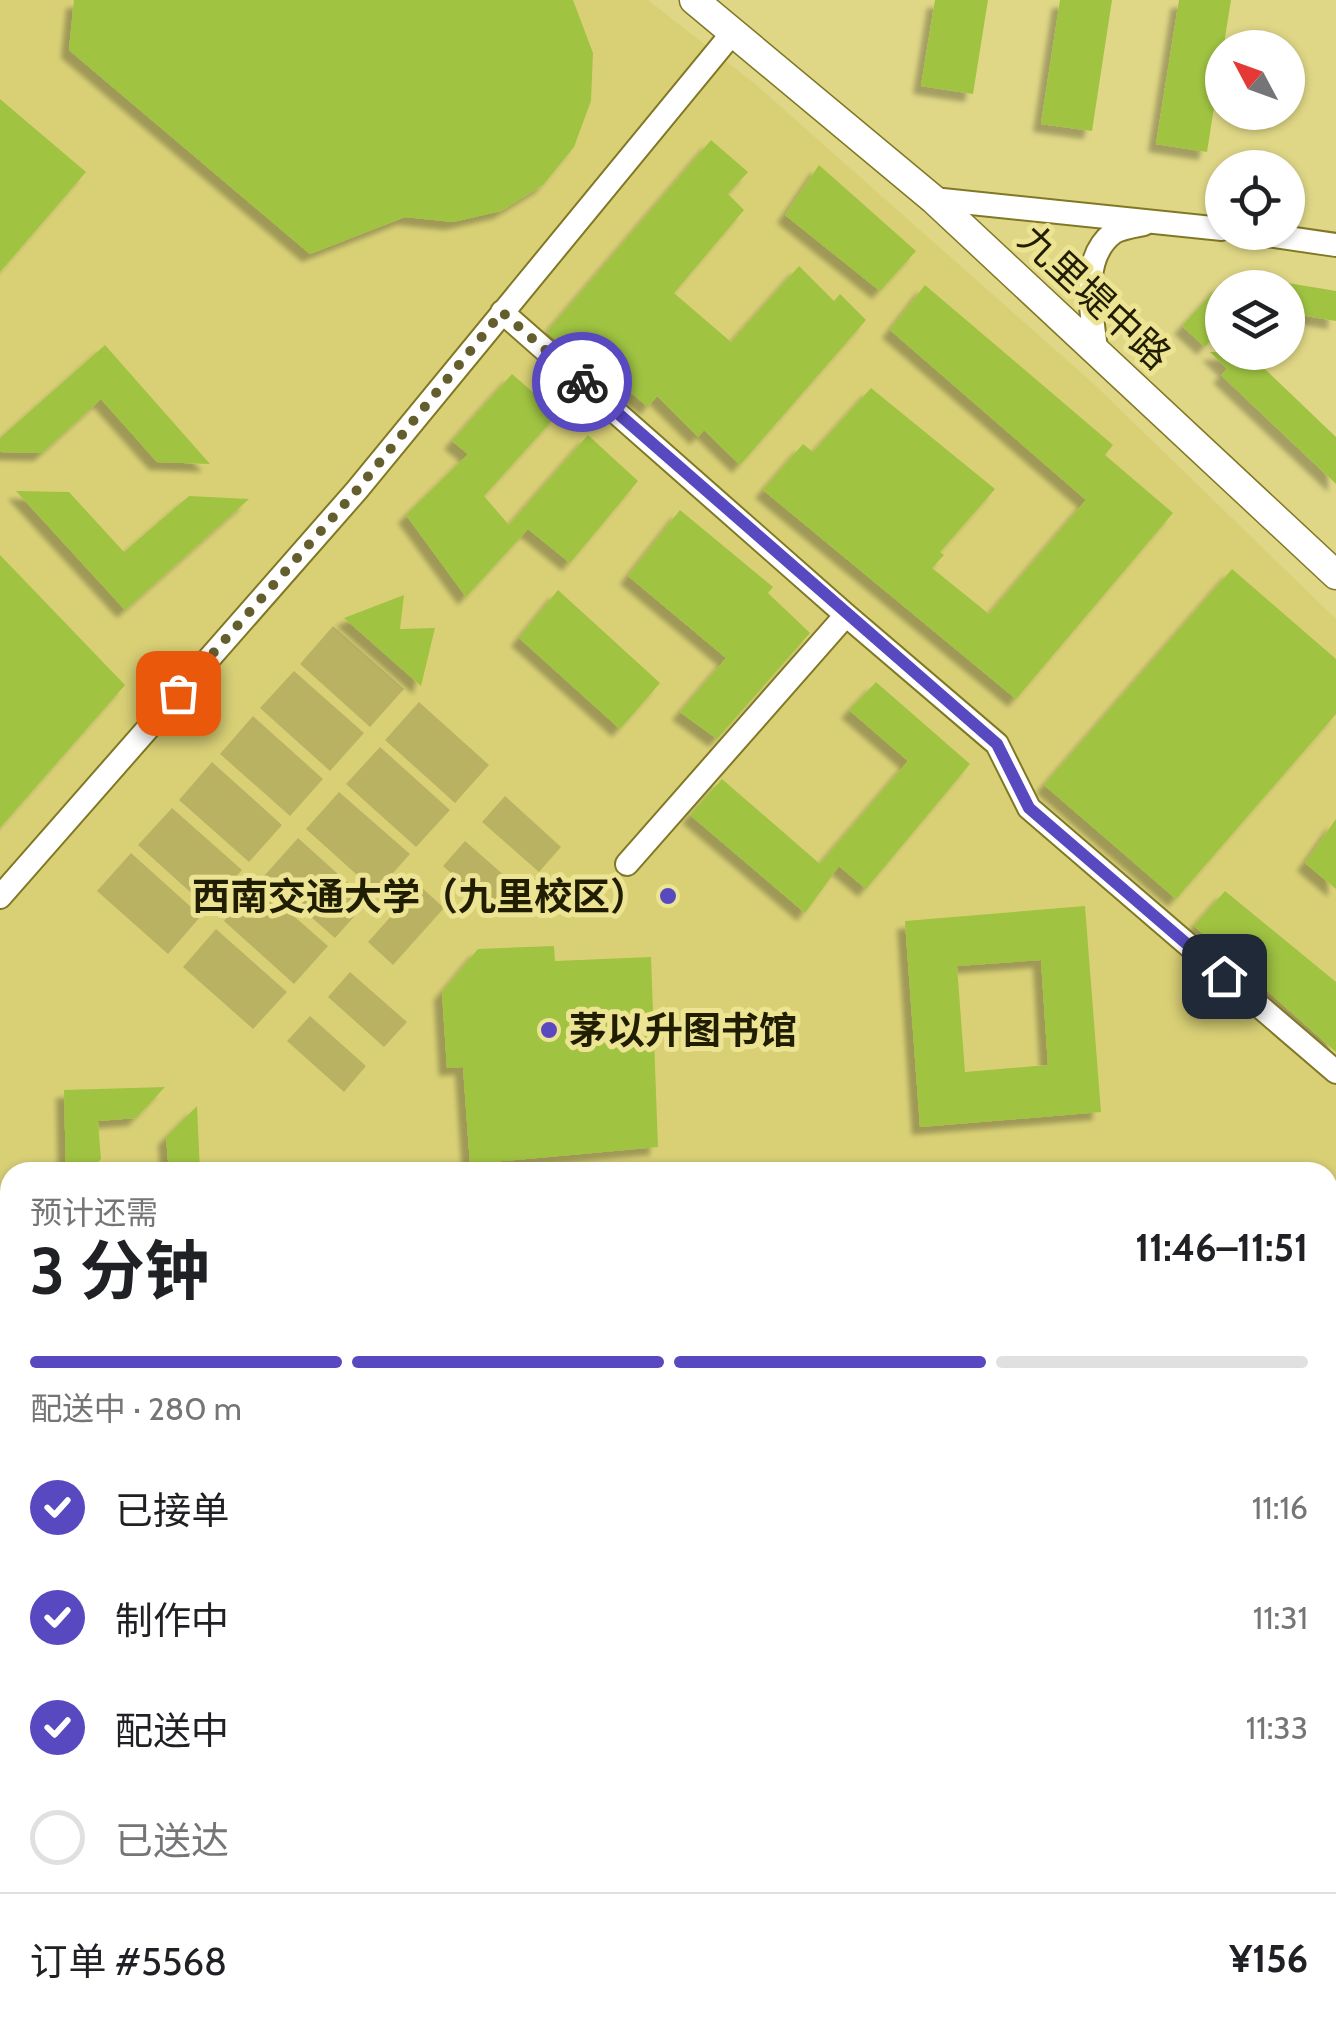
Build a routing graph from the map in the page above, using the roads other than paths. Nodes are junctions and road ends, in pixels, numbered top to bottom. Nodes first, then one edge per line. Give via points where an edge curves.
1 (694, 0) edge
2 (734, 31) junction
3 (933, 199) junction
4 (1156, 220) junction
5 (1205, 227) edge
6 (1305, 241) edge
7 (1336, 245) edge
8 (502, 312) junction
9 (1096, 349) junction
10 (1336, 574) edge
11 (846, 615) junction
12 (627, 864) dead end
13 (0, 897) edge
14 (1336, 1072) edge

1 - 2 street, 九里堤中路
2 - 3 street, 九里堤中路
2 - 8 street
3 - 4 street, 九里堤中路
3 - 9 street, 九里堤中路
4 - 5 street, 九里堤中路
4 - 9 street via 1114,231 1098,250 1090,290
6 - 7 street
8 - 11 street
8 - 13 street via 357,490
9 - 10 street, 九里堤中路
11 - 12 street
11 - 14 street via 997,744 1029,808

